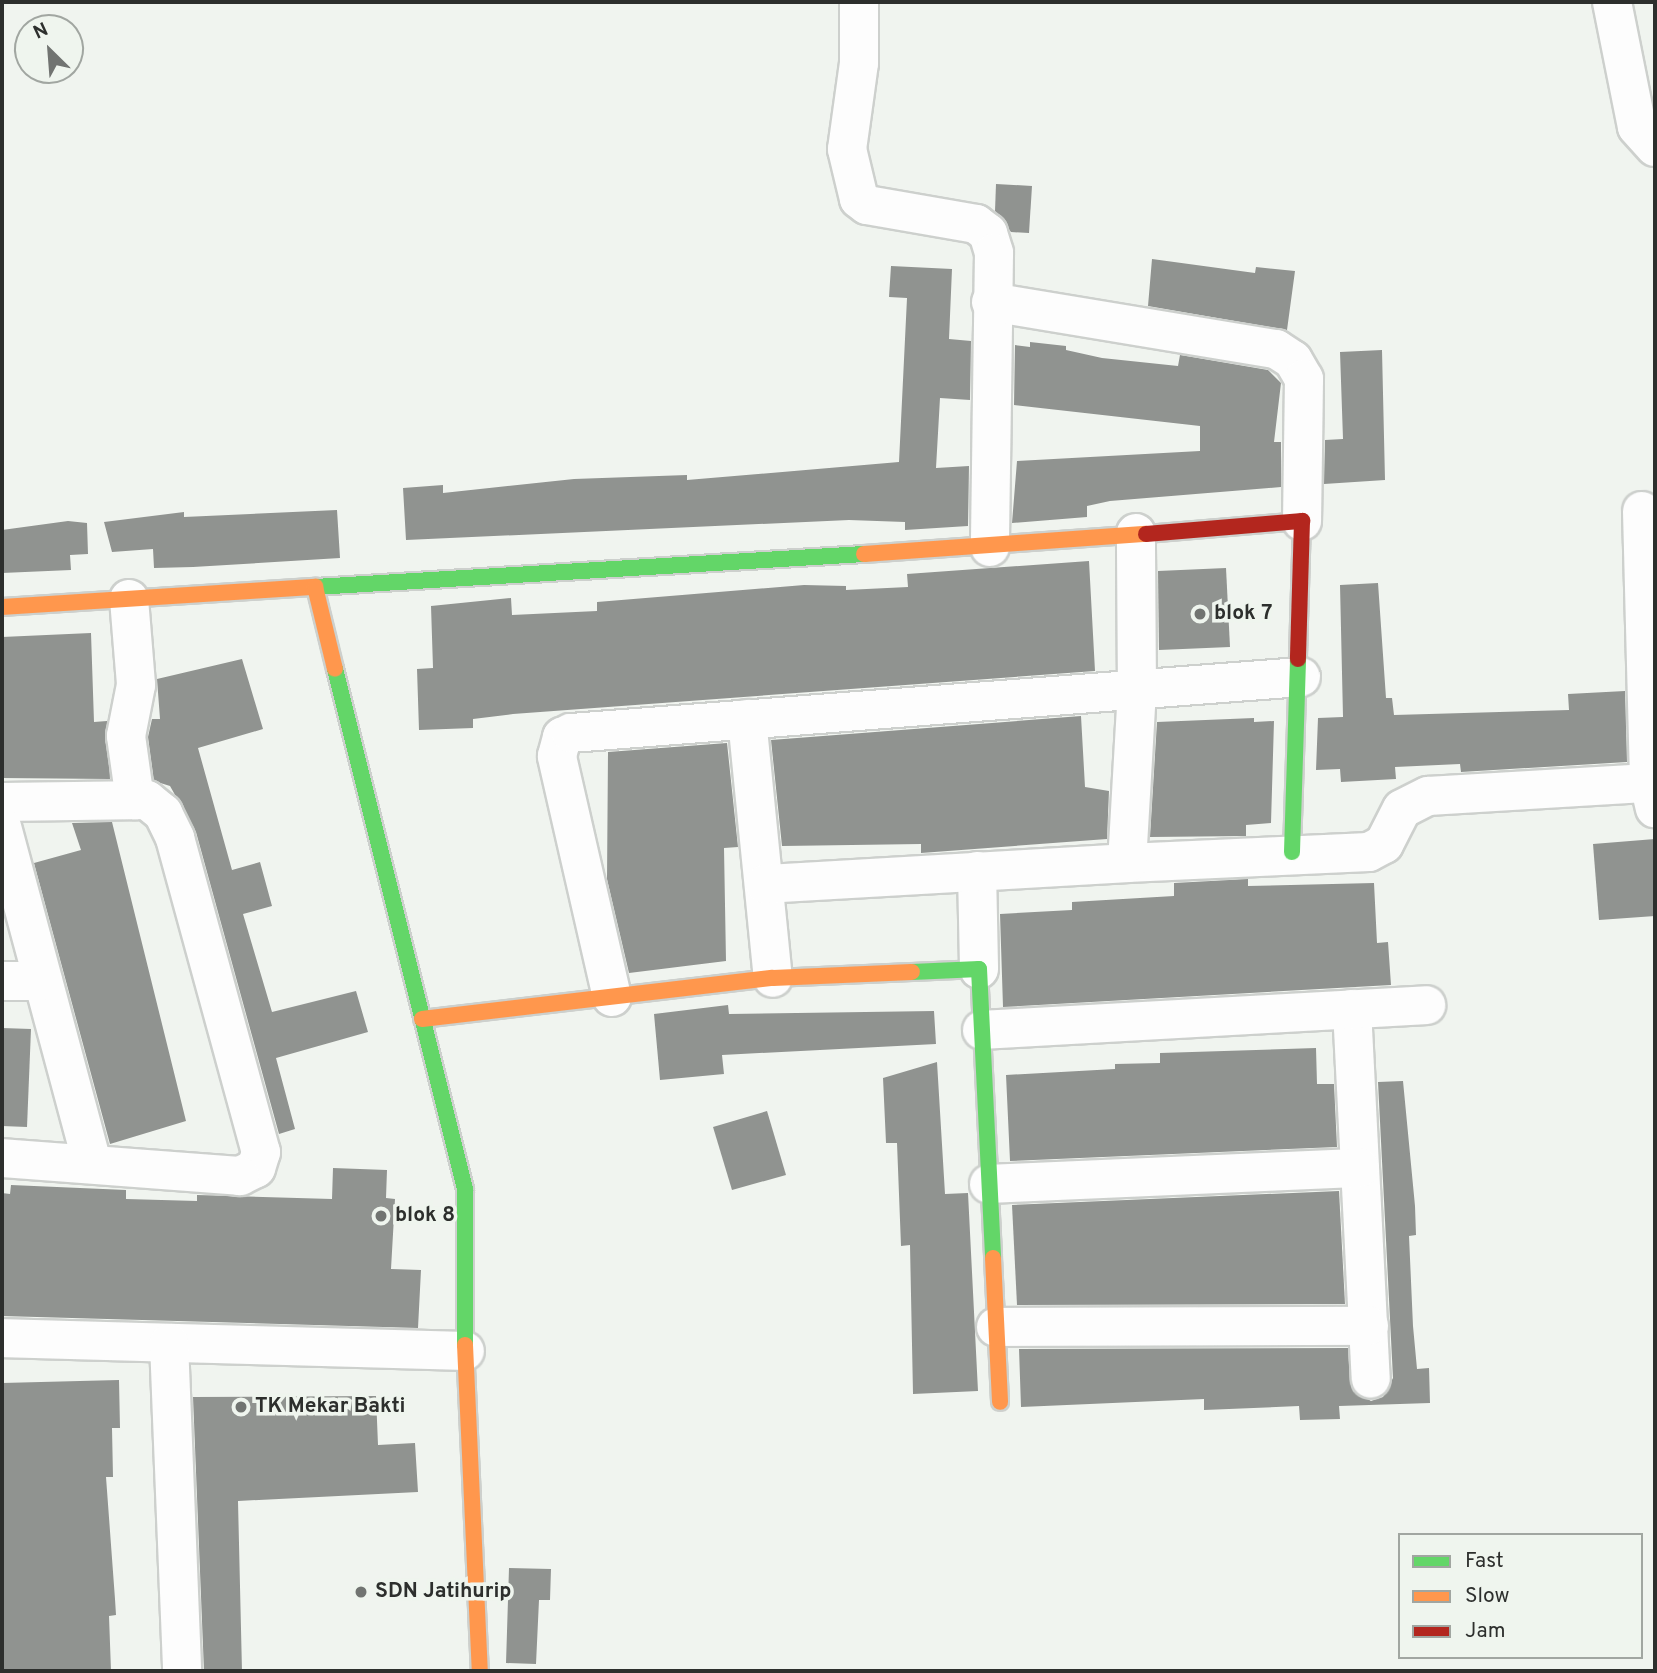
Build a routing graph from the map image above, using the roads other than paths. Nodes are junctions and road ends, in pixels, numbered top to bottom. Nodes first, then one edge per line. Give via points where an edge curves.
1 (859, 2) edge
2 (1612, 2) edge
3 (1655, 147) edge
4 (991, 302) junction
5 (1642, 511) dead end
6 (1303, 521) junction
7 (1136, 533) junction
8 (990, 547) junction
9 (315, 587) junction
10 (129, 599) junction
11 (2, 607) edge
12 (1301, 677) junction
13 (1137, 691) junction
14 (747, 719) junction
15 (1652, 796) edge
16 (135, 800) junction
17 (2, 802) edge
18 (2, 827) edge
19 (1292, 852) junction
20 (1128, 863) junction
21 (977, 871) junction
22 (765, 884) junction
23 (979, 970) junction
24 (773, 978) junction
25 (2, 981) edge
26 (43, 981) junction
27 (612, 997) junction
28 (1426, 1005) dead end
29 (1352, 1009) junction
30 (422, 1019) junction
31 (982, 1030) junction
32 (2, 1158) edge
33 (92, 1162) junction
34 (1360, 1168) junction
35 (989, 1184) junction
36 (1368, 1326) junction
37 (996, 1327) junction
38 (2, 1338) edge
39 (169, 1343) junction
40 (465, 1351) junction
41 (1371, 1379) dead end
42 (1000, 1402) dead end
43 (182, 1671) edge
44 (480, 1671) edge

1 - 4 street via 859,63 847,149 859,199 867,205 957,218 988,233 994,253
2 - 3 street via 1637,127
4 - 6 street via 1276,349 1293,360 1304,379
4 - 8 street
5 - 15 street
6 - 7 street
6 - 12 street
7 - 8 street
7 - 13 street
8 - 9 street
9 - 10 street
9 - 30 street
10 - 11 street
10 - 16 street via 136,685 126,736
12 - 13 street
12 - 19 street
13 - 14 street
13 - 20 street
14 - 22 street
14 - 27 street via 571,733 558,745
15 - 19 street via 1428,796 1402,809 1384,844 1369,852
16 - 17 street
16 - 33 street via 147,800 163,813 175,838 261,1152 256,1168 240,1176
18 - 26 street
19 - 20 street
20 - 21 street
21 - 22 street
21 - 23 street
22 - 24 street
23 - 24 street
23 - 31 street
24 - 27 street
25 - 26 street
26 - 33 street
27 - 30 street
28 - 29 street
29 - 31 street
29 - 34 street
30 - 40 street via 465,1189
31 - 35 street
32 - 33 street
34 - 35 street
34 - 36 street
35 - 37 street
36 - 37 street
36 - 41 street
37 - 42 street
38 - 39 street
39 - 40 street
39 - 43 street
40 - 44 street

